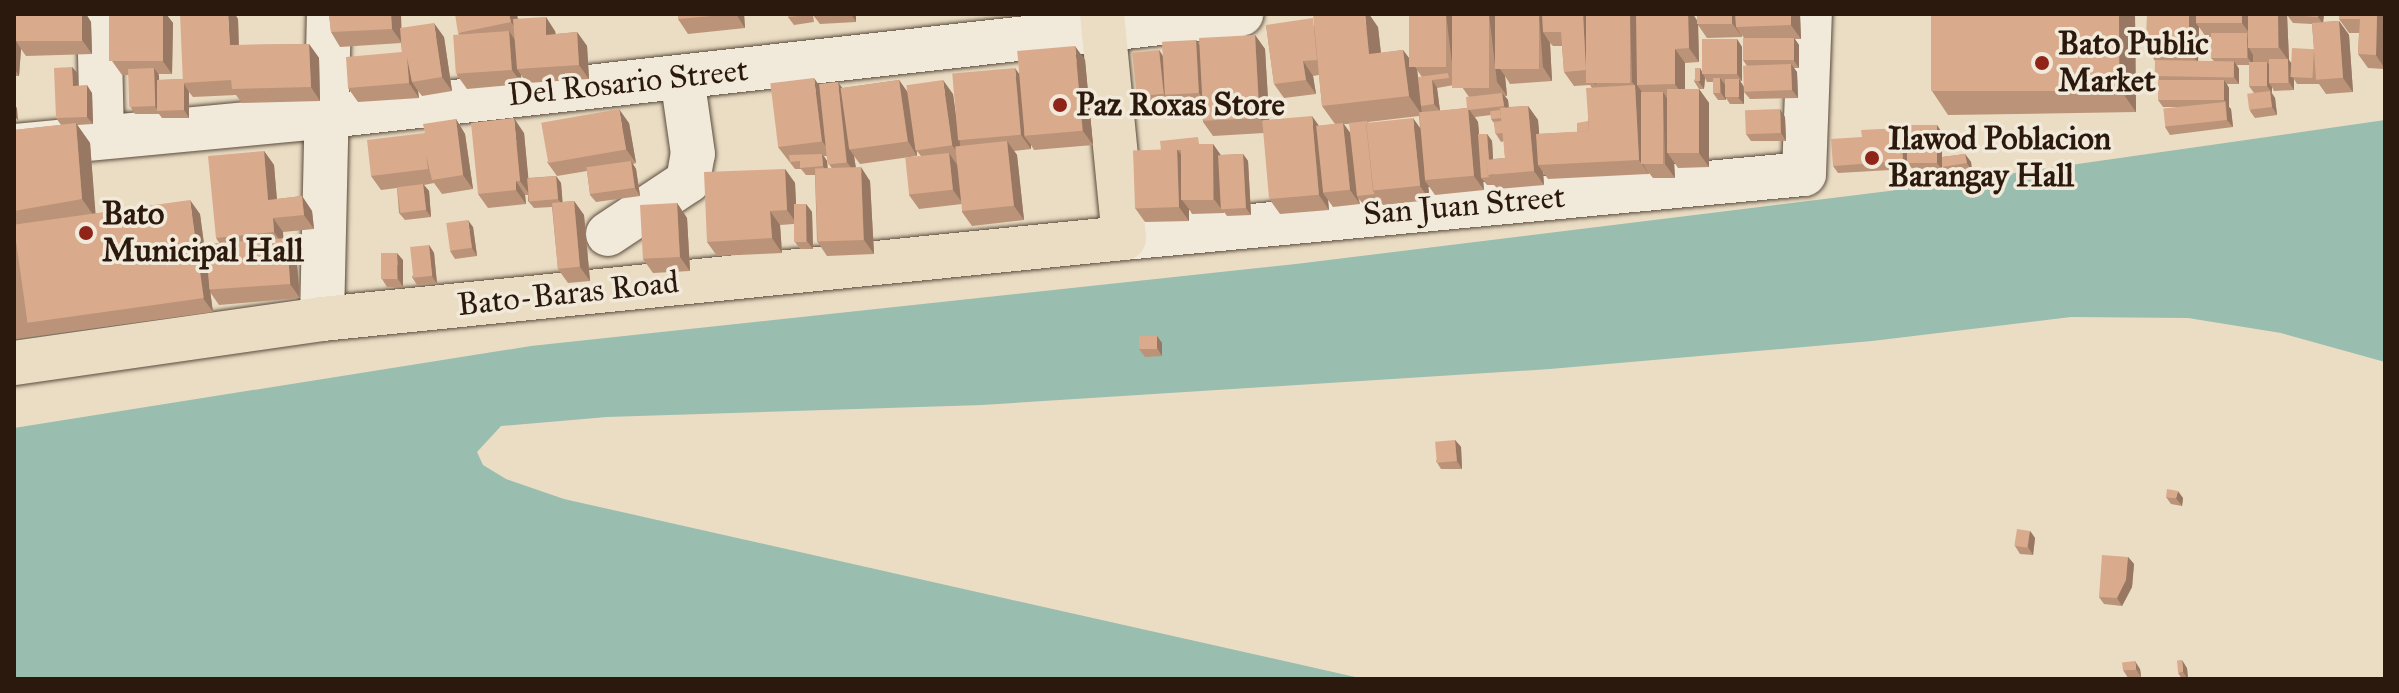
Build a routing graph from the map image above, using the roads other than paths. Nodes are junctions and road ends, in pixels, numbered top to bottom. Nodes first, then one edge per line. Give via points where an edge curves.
1 (99, 14) edge
2 (329, 14) edge
3 (1241, 14) edge
4 (1810, 14) edge
5 (1102, 22) edge
6 (682, 77) junction
7 (329, 116) junction
8 (102, 137) junction
9 (14, 146) edge
10 (608, 234) dead end
11 (1124, 238) junction
12 (322, 319) junction
13 (14, 363) edge

1 - 8 street
2 - 7 street
3 - 5 street, Del Rosario Street
4 - 11 street, San Juan Street via 1804,174
5 - 6 street, Del Rosario Street
5 - 11 main road
6 - 7 street, Del Rosario Street
6 - 10 street via 693,154 688,181
7 - 8 street, Del Rosario Street
7 - 12 street
8 - 9 street, Del Rosario Street
11 - 12 main road, Bato-Baras Road
12 - 13 main road, Bato-Baras Road

